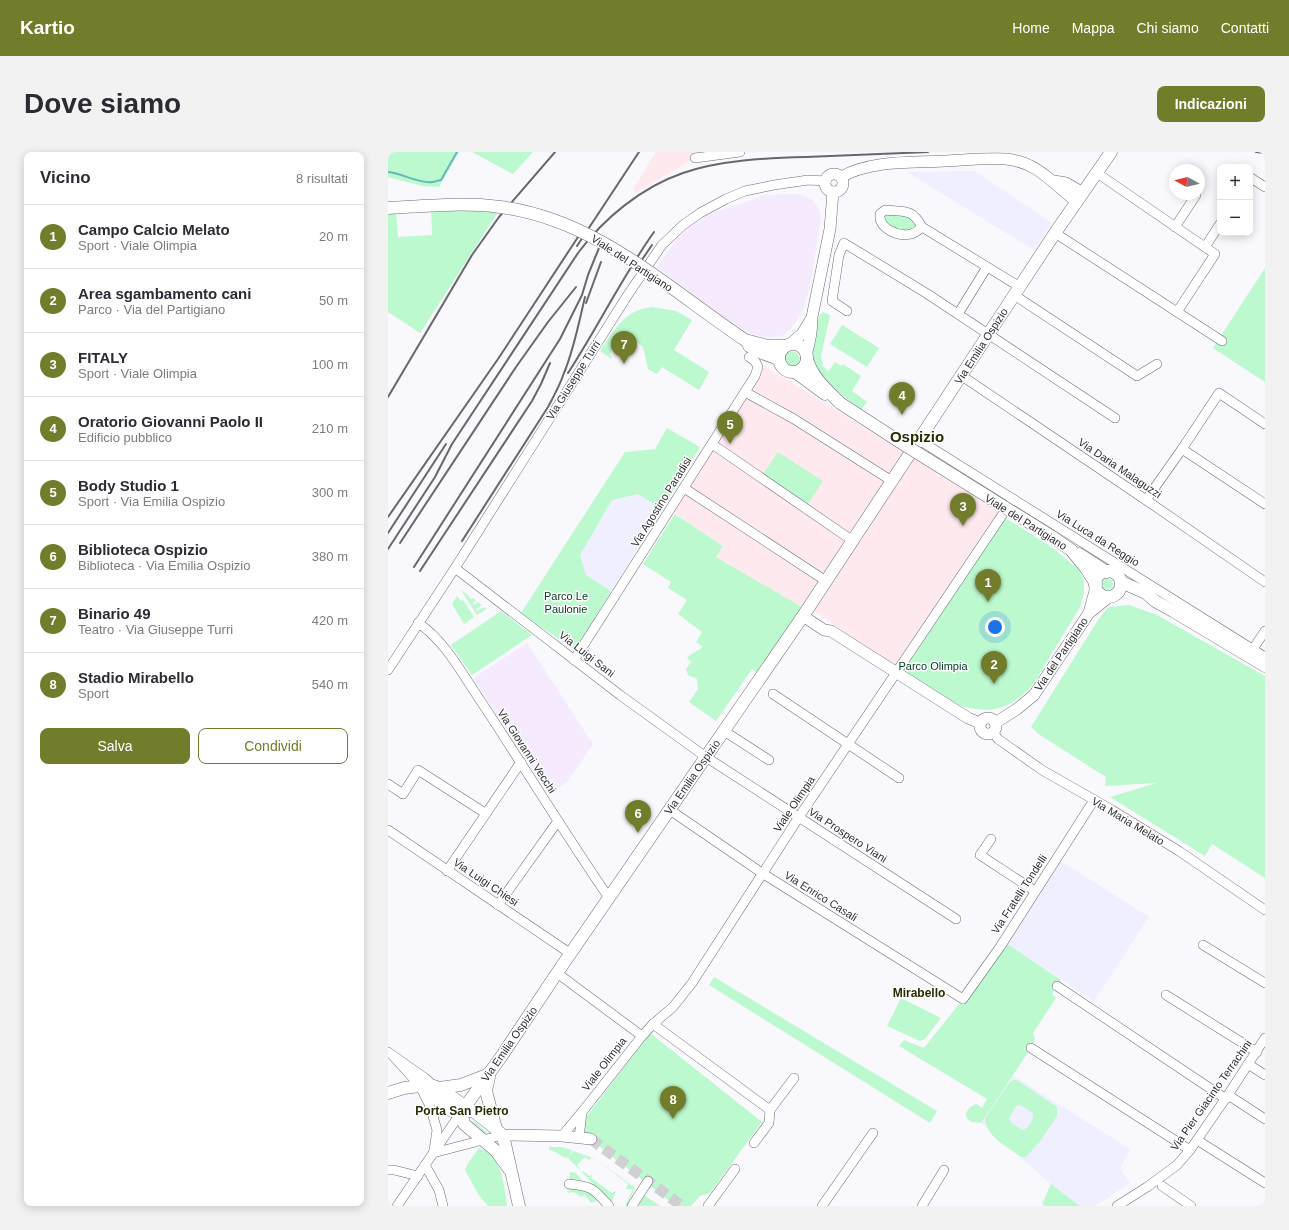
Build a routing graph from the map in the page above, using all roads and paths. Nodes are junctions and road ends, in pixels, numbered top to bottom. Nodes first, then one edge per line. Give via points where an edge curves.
1 (740, 152) edge
2 (1111, 152) edge
3 (695, 158) dead end
4 (1097, 173) junction
5 (841, 177) junction
6 (1253, 179) edge
7 (826, 181) junction
8 (1265, 187) edge
9 (833, 192) junction
10 (1080, 197) junction
11 (1193, 200) edge
12 (388, 208) edge
13 (922, 226) dead end
14 (1175, 227) junction
15 (1217, 229) edge
16 (1055, 233) junction
17 (1205, 247) junction
18 (987, 267) junction
19 (1017, 291) junction
20 (847, 311) dead end
21 (1177, 312) junction
22 (958, 314) junction
23 (812, 317) junction
24 (989, 334) junction
25 (745, 340) junction
26 (1222, 341) dead end
27 (787, 346) junction
28 (749, 357) dead end
29 (806, 357) junction
30 (779, 359) junction
31 (1158, 364) dead end
32 (795, 372) junction
33 (962, 376) junction
34 (745, 392) junction
35 (840, 403) junction
36 (1115, 418) dead end
37 (1265, 424) edge
38 (919, 440) junction
39 (712, 444) junction
40 (1182, 449) junction
41 (892, 481) junction
42 (684, 488) junction
43 (1013, 499) junction
44 (1146, 500) junction
45 (1265, 504) edge
46 (853, 541) junction
47 (1071, 550) junction
48 (455, 568) junction
49 (1106, 572) junction
50 (826, 581) junction
51 (1121, 582) junction
52 (1265, 582) edge
53 (1096, 585) junction
54 (1112, 596) junction
55 (1155, 602) junction
56 (805, 613) junction
57 (1089, 613) junction
58 (418, 622) junction
59 (1265, 631) edge
60 (1253, 649) junction
61 (1265, 657) edge
62 (574, 660) junction
63 (1265, 666) edge
64 (388, 670) edge
65 (896, 673) junction
66 (773, 694) dead end
67 (994, 727) junction
68 (724, 731) junction
69 (848, 745) junction
70 (706, 757) junction
71 (769, 760) dead end
72 (521, 762) junction
73 (899, 778) dead end
74 (388, 784) edge
75 (1094, 800) junction
76 (670, 810) junction
77 (486, 813) junction
78 (799, 817) junction
79 (558, 822) junction
80 (388, 830) edge
81 (991, 839) dead end
82 (447, 871) junction
83 (762, 873) junction
84 (1035, 891) junction
85 (609, 898) junction
86 (498, 905) junction
87 (1265, 910) edge
88 (956, 919) dead end
89 (1203, 945) dead end
90 (571, 954) junction
91 (557, 973) junction
92 (1265, 983) edge
93 (1057, 986) dead end
94 (1166, 995) dead end
95 (963, 999) joint
96 (653, 1024) junction
97 (642, 1036) junction
98 (1265, 1038) edge
99 (1031, 1048) dead end
100 (1256, 1052) junction
101 (391, 1055) edge
102 (1248, 1064) junction
103 (490, 1074) junction
104 (1265, 1075) edge
105 (794, 1078) dead end
106 (420, 1086) junction
107 (436, 1087) junction
108 (388, 1093) edge
109 (1227, 1097) junction
110 (770, 1110) junction
111 (462, 1111) junction
112 (582, 1112) junction
113 (1265, 1119) edge
114 (499, 1132) junction
115 (873, 1133) dead end
116 (562, 1136) junction
117 (580, 1138) junction
118 (591, 1139) tunnel mouth
119 (484, 1140) junction
120 (1197, 1140) junction
121 (754, 1143) dead end
122 (1190, 1150) junction
123 (433, 1154) junction
124 (425, 1165) junction
125 (735, 1169) dead end
126 (388, 1170) edge
127 (944, 1170) dead end
128 (513, 1174) junction
129 (418, 1176) junction
130 (648, 1181) dead end
131 (1265, 1183) edge
132 (569, 1184) dead end
133 (1162, 1186) dead end
134 (925, 1204) edge
135 (397, 1206) edge
136 (443, 1206) edge
137 (519, 1206) edge
138 (609, 1206) edge
139 (632, 1206) edge
140 (708, 1206) edge
141 (822, 1206) edge
142 (1117, 1206) edge
143 (1191, 1206) edge

1 - 3 street
2 - 4 main road, Via Emilia Ospizio
4 - 10 main road, Via Emilia Ospizio
4 - 14 street
5 - 7 street via 832,174
5 - 9 street via 842,187 838,192
5 - 10 street via 858,170 888,164 1012,159 1033,167 1054,181 1066,183
6 - 8 street
7 - 9 street via 827,189
7 - 48 street, Via Giuseppe Turri via 808,180 745,191 700,213 674,232 636,281
9 - 23 street via 830,228
10 - 16 main road, Via Emilia Ospizio
11 - 14 street
12 - 25 main road, Viale del Partigiano, bridge via 447,204 488,206 527,212 559,222 617,250
13 - 18 street
14 - 17 street
15 - 17 street
16 - 19 main road, Via Emilia Ospizio
16 - 21 street
17 - 21 street via 1215,254
18 - 19 street
18 - 22 street
19 - 24 main road, Via Emilia Ospizio
19 - 31 street via 1137,376
20 - 22 street via 832,301 838,256 844,243
21 - 26 street
22 - 24 street
23 - 27 street via 802,334
23 - 29 street
24 - 33 main road, Via Emilia Ospizio
24 - 36 street
25 - 27 main road, Viale del Partigiano via 768,346
25 - 30 main road, Viale del Partigiano via 752,348
27 - 29 main road, Viale del Partigiano via 801,348
27 - 30 main road via 780,352
28 - 34 street, Via Agostino Paradisi via 758,367
29 - 32 main road via 805,366
29 - 35 main road, Viale del Partigiano via 815,377
30 - 32 main road, Viale del Partigiano via 782,367
32 - 35 main road, Viale del Partigiano
33 - 38 main road, Via Emilia Ospizio
33 - 44 street, Via Daria Malaguzzi
34 - 39 street, Via Agostino Paradisi
34 - 41 street via 794,419
35 - 47 main road, Viale del Partigiano, bridge
37 - 40 street via 1219,393
38 - 41 main road, Via Emilia Ospizio
38 - 43 street, Via Luca da Reggio
39 - 42 street, Via Agostino Paradisi
39 - 46 street
40 - 44 street
40 - 45 street
41 - 46 main road, Via Emilia Ospizio
42 - 50 street
42 - 62 street, Via Agostino Paradisi
43 - 60 street, Via Luca da Reggio
43 - 65 street, Viale Olimpia
44 - 52 street, Via Daria Malaguzzi
46 - 50 main road, Via Emilia Ospizio
47 - 49 main road, Viale del Partigiano
47 - 53 main road, Viale del Partigiano
48 - 58 street, Via Giuseppe Turri
48 - 62 street, Via Luigi Sani
49 - 51 main road, Viale del Partigiano via 1114,573
49 - 53 main road via 1099,576
50 - 56 main road, Via Emilia Ospizio
51 - 54 main road via 1120,589
51 - 55 main road, Viale del Partigiano via 1146,593
53 - 54 main road, Viale del Partigiano via 1102,595
53 - 57 street, Via del Partigiano
54 - 55 main road, Viale del Partigiano via 1128,595
54 - 57 street, Via del Partigiano
55 - 63 main road, Viale del Partigiano
56 - 65 street via 829,626 831,631
56 - 68 main road, Via Emilia Ospizio
57 - 67 street, Via del Partigiano via 1034,695
58 - 64 street, Via Giuseppe Turri
58 - 72 street, Via Giovanni Vecchi via 434,636 454,661
59 - 60 street
60 - 61 street, Via Luca da Reggio
62 - 70 street, Via Luigi Sani
65 - 67 street via 968,718 980,723 986,718 992,719
65 - 69 street, Viale Olimpia
66 - 69 street
67 - 75 street, Via Maria Melato via 998,739 1042,770
68 - 70 main road, Via Emilia Ospizio
68 - 71 street
69 - 73 street
69 - 78 street, Viale Olimpia
70 - 76 main road, Via Emilia Ospizio
70 - 78 street, Via Prospero Viani
72 - 77 street
72 - 79 street, Via Giovanni Vecchi
74 - 77 street via 403,794 418,770
75 - 84 street, Via Fratelli Tondelli
75 - 87 street, Via Maria Melato via 1179,851
76 - 83 street, Via Enrico Casali
76 - 85 main road, Via Emilia Ospizio
77 - 82 street
78 - 83 street, Viale Olimpia
78 - 88 street, Via Prospero Viani
79 - 85 street, Via Giovanni Vecchi
79 - 86 street
80 - 82 street, Via Luigi Chiesi
81 - 84 street via 980,855
82 - 86 street, Via Luigi Chiesi
83 - 95 street, Via Enrico Casali
83 - 96 street, Viale Olimpia via 692,983 672,1007
84 - 95 street, Via Fratelli Tondelli
85 - 90 main road, Via Emilia Ospizio
86 - 90 street, Via Luigi Chiesi
89 - 92 street
90 - 91 main road, Via Emilia Ospizio
91 - 97 street
91 - 103 main road, Via Emilia Ospizio
93 - 109 street
94 - 100 street
96 - 97 street, Viale Olimpia
96 - 110 street
97 - 112 street, Viale Olimpia
98 - 100 street, Via Pier Giacinto Terrachini
99 - 122 street
100 - 102 street, Via Pier Giacinto Terrachini
101 - 106 street
101 - 107 street
102 - 104 street
102 - 109 street, Via Pier Giacinto Terrachini
103 - 107 main road via 461,1085
103 - 111 main road, Via Emilia Ospizio
103 - 114 main road via 486,1091
105 - 110 street
106 - 107 main road
106 - 108 main road
106 - 111 main road via 452,1111
106 - 123 street via 432,1110 437,1130
107 - 111 main road via 459,1102
109 - 113 street
109 - 120 street, Via Pier Giacinto Terrachini
110 - 121 street via 768,1122
111 - 114 main road via 472,1112
111 - 119 main road via 464,1124
111 - 123 street
112 - 116 street, Viale Olimpia
112 - 117 street
114 - 116 street
114 - 119 street
114 - 128 main road
115 - 141 street
116 - 117 street
117 - 118 street
119 - 123 street
119 - 128 main road
120 - 122 street, Via Pier Giacinto Terrachini
120 - 131 street
122 - 142 street, Via Pier Giacinto Terrachini via 1177,1165
123 - 124 street
124 - 129 street
124 - 136 street via 439,1190
125 - 140 street
126 - 129 street
127 - 134 street
128 - 137 main road
129 - 135 street
130 - 139 street
132 - 138 street via 591,1188
133 - 143 street

